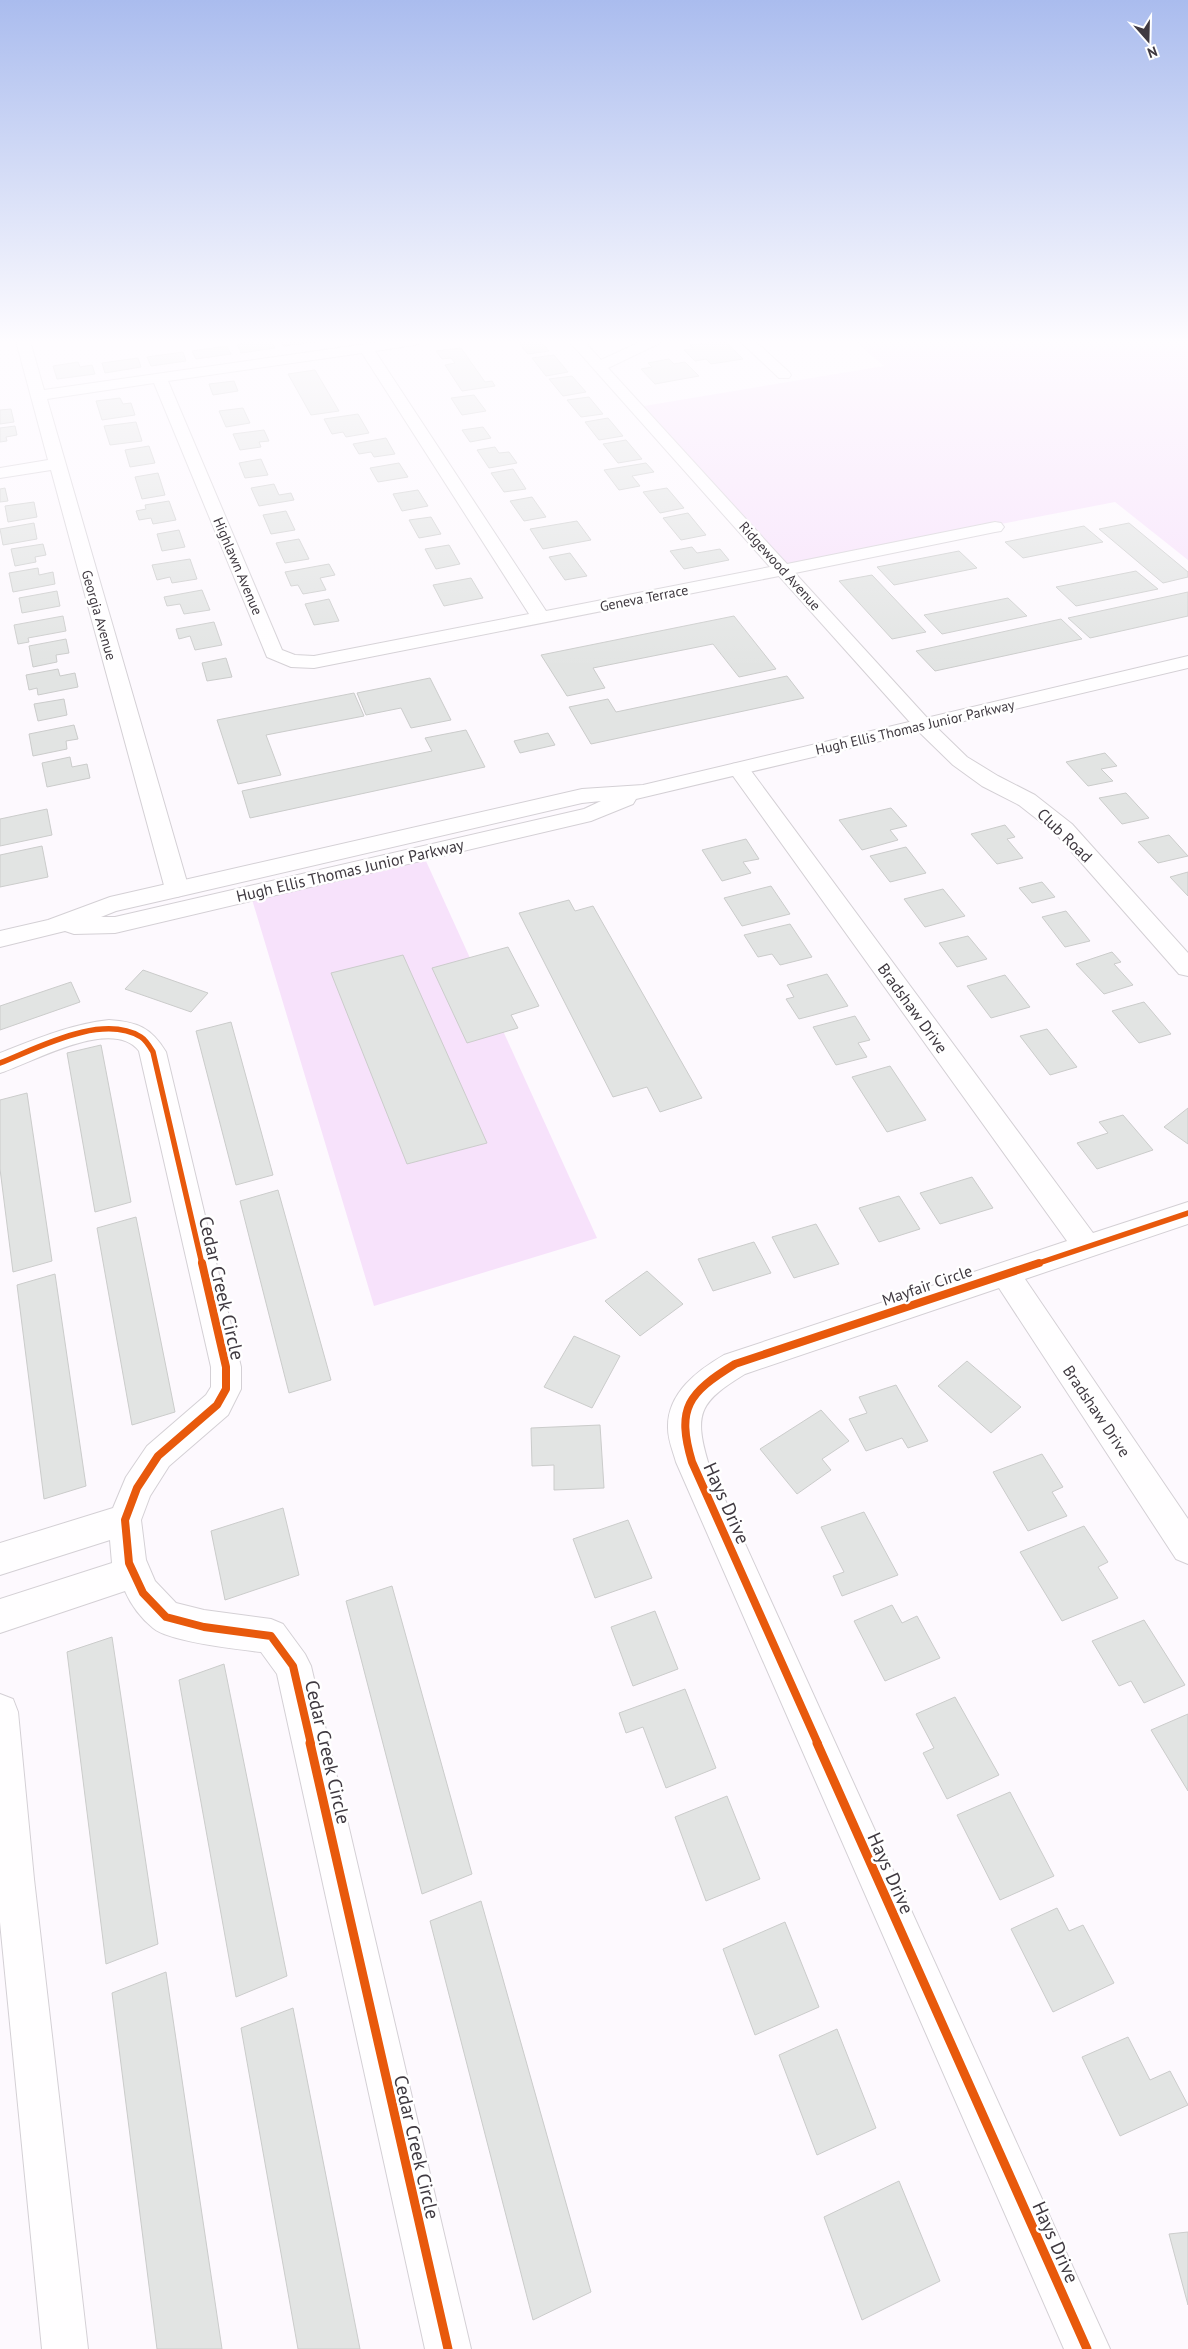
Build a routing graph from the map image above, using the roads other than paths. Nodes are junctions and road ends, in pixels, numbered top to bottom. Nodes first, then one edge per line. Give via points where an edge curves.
1 (52, 451) edge
2 (189, 451) edge
3 (433, 451) edge
4 (676, 451) edge
5 (56, 464) junction
6 (0, 473) edge
7 (995, 527) dead end
8 (783, 570) junction
9 (541, 618) junction
10 (291, 661) joint
11 (1188, 662) edge
12 (923, 725) junction
13 (739, 769) junction
14 (643, 792) junction
15 (177, 889) junction
16 (53, 927) junction
17 (0, 940) edge
18 (1188, 968) edge
19 (0, 1063) edge
20 (1188, 1213) edge
21 (1087, 1247) junction
22 (1005, 1274) junction
23 (689, 1405) joint
24 (125, 1520) junction
25 (1188, 1548) edge
26 (0, 1559) edge
27 (134, 1572) junction
28 (0, 1616) edge
29 (0, 1712) edge
30 (65, 2349) edge
31 (448, 2349) edge
32 (1087, 2349) edge

1 - 5 street, Georgia Avenue
2 - 10 street, Highlawn Avenue via 274,653
3 - 9 street
4 - 8 street, Ridgewood Avenue
5 - 6 street
5 - 15 street, Georgia Avenue
7 - 8 street, Geneva Terrace
8 - 9 street, Geneva Terrace
8 - 12 street, Ridgewood Avenue
9 - 10 street, Geneva Terrace via 314,662
11 - 12 street, Hugh Ellis Thomas Junior Parkway
12 - 13 street, Hugh Ellis Thomas Junior Parkway
12 - 18 street, Club Road via 960,761 1028,800 1064,829
13 - 14 street, Hugh Ellis Thomas Junior Parkway
13 - 21 street, Bradshaw Drive
14 - 15 street, Hugh Ellis Thomas Junior Parkway via 582,796
14 - 16 street, Hugh Ellis Thomas Junior Parkway via 591,814 115,925
15 - 16 street, Hugh Ellis Thomas Junior Parkway via 110,904
16 - 17 street, Hugh Ellis Thomas Junior Parkway
19 - 24 street, Cedar Creek Circle via 88,1030 114,1027 141,1037 153,1052 226,1367 226,1388 217,1405 158,1456 137,1488
20 - 21 street, Mayfair Circle
21 - 22 street, Mayfair Circle
22 - 23 street, Mayfair Circle via 735,1364 709,1380
22 - 25 street, Bradshaw Drive
23 - 32 street, Hays Drive via 684,1424 692,1462
24 - 26 street
24 - 27 street, Cedar Creek Circle via 129,1563
27 - 28 street
27 - 31 street, Cedar Creek Circle via 142,1593 166,1617 204,1627 271,1636 293,1666
29 - 30 street

